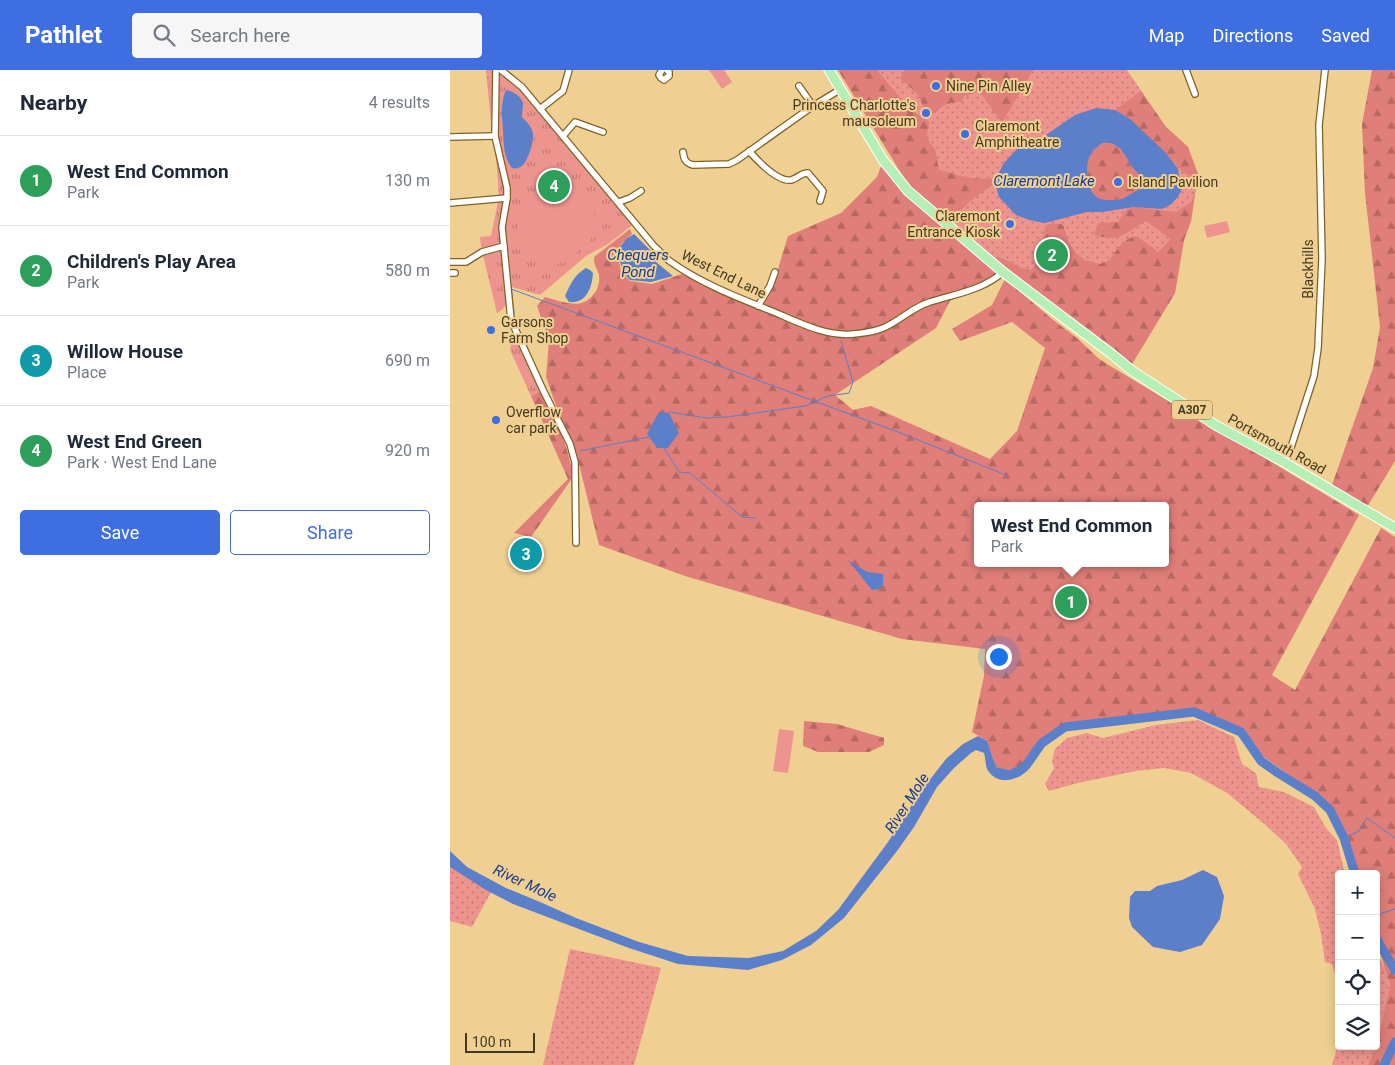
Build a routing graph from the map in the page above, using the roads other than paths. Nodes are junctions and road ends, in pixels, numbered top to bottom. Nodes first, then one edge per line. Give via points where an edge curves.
1 (496, 70) edge
2 (502, 70) edge
3 (569, 70) edge
4 (662, 70) edge
5 (667, 70) edge
6 (829, 70) edge
7 (1186, 70) edge
8 (1325, 70) edge
9 (799, 86) dead end
10 (841, 89) junction
11 (1195, 94) dead end
12 (812, 106) junction
13 (540, 109) junction
14 (603, 132) dead end
15 (495, 136) junction
16 (563, 136) junction
17 (450, 137) edge
18 (749, 151) junction
19 (682, 152) dead end
20 (641, 191) dead end
21 (507, 198) junction
22 (820, 201) dead end
23 (619, 202) junction
24 (450, 203) edge
25 (504, 246) junction
26 (450, 262) edge
27 (775, 272) dead end
28 (1003, 272) junction
29 (758, 306) junction
30 (1286, 463) junction
31 (1395, 528) edge
32 (576, 543) dead end

1 - 15 street
2 - 13 street, West End Lane via 520,84
3 - 13 street via 563,91
4 - 5 street via 659,75 664,80 669,76
6 - 10 main road, A307
7 - 11 street
8 - 30 street, Blackhills via 1319,125 1322,259 1318,348 1311,387
9 - 12 street
10 - 12 street
10 - 28 main road, A307 via 883,160 908,191
12 - 18 street
13 - 16 street, West End Lane
14 - 16 street via 576,122
15 - 17 street
15 - 21 street
16 - 23 street, West End Lane
18 - 19 street via 729,164 702,165 688,164
18 - 22 street via 768,170 787,180 807,172 823,191
20 - 23 street
21 - 24 street
21 - 25 street via 502,227
23 - 29 street, West End Lane via 669,261 703,281
25 - 26 street via 482,252 466,262
25 - 32 street via 511,320 570,444 575,462
27 - 29 street
28 - 29 street, West End Lane via 993,281 974,289 918,306 885,327 852,335 823,331
28 - 30 main road, Portsmouth Road / A307 via 1130,370 1217,426
30 - 31 main road, Portsmouth Road / A307

